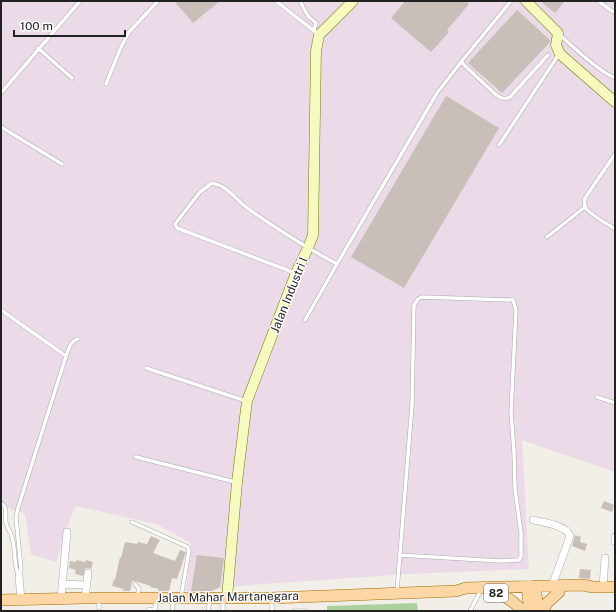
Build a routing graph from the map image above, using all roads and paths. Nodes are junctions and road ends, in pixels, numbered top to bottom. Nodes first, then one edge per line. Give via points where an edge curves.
1 (80, 1) edge
2 (158, 1) edge
3 (276, 1) edge
4 (300, 1) edge
5 (353, 1) edge
6 (511, 1) edge
7 (526, 1) edge
8 (598, 1) edge
9 (615, 13) edge
10 (316, 32) junction
11 (558, 33) junction
12 (38, 48) junction
13 (560, 54) junction
14 (548, 55) dead end
15 (461, 62) junction
16 (72, 78) dead end
17 (615, 78) edge
18 (106, 84) dead end
19 (1, 93) edge
20 (615, 102) edge
21 (1, 128) edge
22 (499, 145) dead end
23 (615, 154) edge
24 (62, 164) dead end
25 (585, 206) junction
26 (615, 229) edge
27 (547, 237) dead end
28 (308, 248) junction
29 (337, 264) junction
30 (296, 273) junction
31 (1, 310) edge
32 (306, 320) dead end
33 (78, 339) dead end
34 (66, 356) junction
35 (146, 368) dead end
36 (597, 397) dead end
37 (247, 401) junction
38 (615, 403) edge
39 (136, 457) dead end
40 (236, 482) junction
41 (1, 503) edge
42 (533, 520) dead end
43 (132, 522) dead end
44 (67, 532) dead end
45 (615, 537) edge
46 (615, 540) edge
47 (399, 555) junction
48 (605, 558) dead end
49 (88, 573) dead end
50 (19, 577) junction
51 (62, 584) junction
52 (134, 584) dead end
53 (86, 585) junction
54 (598, 587) junction
55 (615, 587) edge
56 (556, 589) junction
57 (531, 590) junction
58 (456, 591) junction
59 (500, 593) junction
60 (397, 594) junction
61 (479, 594) junction
62 (61, 598) junction
63 (85, 598) junction
64 (137, 598) junction
65 (156, 598) junction
66 (178, 598) junction
67 (211, 598) junction
68 (225, 598) junction
69 (272, 598) junction
70 (21, 599) junction
71 (1, 600) edge
72 (148, 610) dead end
73 (172, 611) edge
74 (208, 611) edge
75 (224, 611) edge
76 (272, 611) edge
77 (294, 611) edge
78 (305, 611) edge
79 (470, 611) edge
80 (523, 611) edge
81 (530, 611) edge
82 (538, 611) edge
83 (543, 611) edge

1 - 12 lane
2 - 18 lane via 129,32
3 - 10 lane
4 - 10 lane via 308,16 316,23
5 - 10 main road
6 - 15 lane
7 - 11 main road
8 - 9 lane
10 - 28 main road, Jalan Industri I via 312,235
11 - 13 main road via 556,45
11 - 17 lane
12 - 16 lane
12 - 19 lane
13 - 20 main road
13 - 22 lane
14 - 15 lane via 507,98 495,94
15 - 29 lane via 438,93
21 - 24 lane
23 - 25 lane via 585,198
25 - 26 lane via 588,211
25 - 27 lane
28 - 29 lane
28 - 30 main road, Jalan Industri I
28 - 30 lane via 245,206 218,184 212,183 200,192 175,224 177,228
29 - 32 lane
30 - 37 main road, Jalan Industri I
31 - 34 lane
33 - 34 lane via 71,343
34 - 50 lane via 16,517 21,570
35 - 37 lane
36 - 38 lane
37 - 40 main road, Jalan Industri I
39 - 40 lane
40 - 68 main road, Jalan Industri I
41 - 50 lane via 6,508 6,522 12,536
42 - 56 street via 567,530 570,536
43 - 66 lane via 188,547
44 - 51 street
45 - 46 street
47 - 47 lane via 412,405 414,305 422,297 513,300 516,310 511,412 521,557 519,560 500,560
47 - 60 lane
48 - 54 street
49 - 53 street
50 - 70 street
51 - 53 street
51 - 62 street
52 - 64 lane via 139,589
53 - 63 street
54 - 55 main road, Jalan Mahar Martanegara / 82
54 - 56 main road, Jalan Mahar Martanegara / 82 via 582,591
56 - 57 main road, Jalan Mahar Martanegara / 82
56 - 83 main road
57 - 58 main road, Jalan Mahar Martanegara / 82 via 466,588
57 - 59 main road, Jalan Mahar Martanegara / 82
57 - 81 main road
57 - 82 main road
58 - 60 main road, Jalan Mahar Martanegara / 82
58 - 61 main road, Jalan Mahar Martanegara / 82
59 - 61 main road, Jalan Mahar Martanegara / 82
59 - 80 main road
60 - 69 main road, Jalan Mahar Martanegara / 82
61 - 79 lane
62 - 63 main road, Jalan Mahar Martanegara / 82
62 - 70 main road, Jalan Mahar Martanegara / 82
63 - 64 main road, Jalan Mahar Martanegara / 82 via 99,603
64 - 65 main road, Jalan Mahar Martanegara / 82
65 - 66 main road, Jalan Mahar Martanegara / 82
65 - 72 lane via 155,609
66 - 67 main road, Jalan Mahar Martanegara / 82
66 - 73 lane
67 - 68 main road, Jalan Mahar Martanegara / 82
67 - 74 lane
68 - 69 main road, Jalan Mahar Martanegara / 82
68 - 75 lane
69 - 76 lane
70 - 71 main road, Jalan Mahar Martanegara / 82
77 - 78 lane

